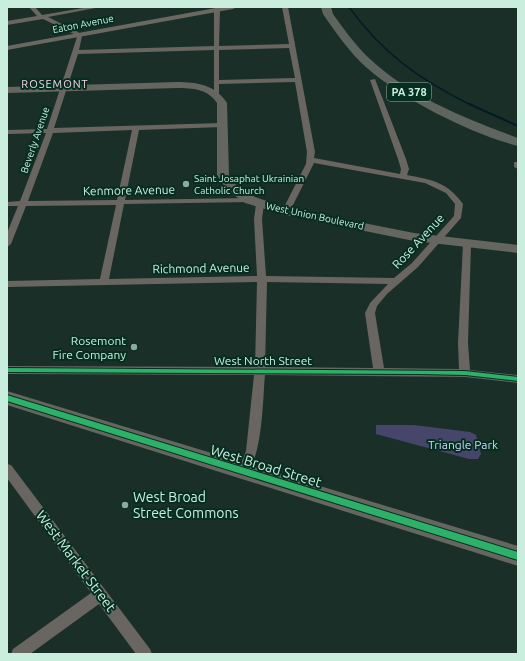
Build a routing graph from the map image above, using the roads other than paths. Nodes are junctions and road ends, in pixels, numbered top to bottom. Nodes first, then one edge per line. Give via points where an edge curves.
1 (32, 7) edge
2 (98, 7) edge
3 (233, 7) edge
4 (285, 7) edge
5 (326, 7) edge
6 (336, 7) edge
7 (92, 8) edge
8 (217, 10) junction
9 (42, 18) junction
10 (7, 23) edge
11 (79, 35) junction
12 (292, 46) junction
13 (7, 48) edge
14 (216, 48) junction
15 (371, 50) dead end
16 (76, 52) junction
17 (387, 64) dead end
18 (298, 80) junction
19 (373, 80) dead end
20 (216, 82) junction
21 (64, 88) junction
22 (7, 90) edge
23 (216, 95) junction
24 (222, 125) junction
25 (136, 128) junction
26 (50, 131) junction
27 (7, 132) edge
28 (518, 133) edge
29 (518, 142) edge
30 (311, 160) junction
31 (404, 176) junction
32 (122, 202) junction
33 (255, 202) junction
34 (7, 204) edge
35 (24, 204) junction
36 (286, 212) junction
37 (435, 240) junction
38 (7, 244) edge
39 (467, 244) junction
40 (518, 249) edge
41 (262, 280) junction
42 (396, 281) junction
43 (104, 282) junction
44 (7, 284) edge
45 (7, 370) edge
46 (260, 371) junction
47 (379, 372) junction
48 (465, 373) junction
49 (518, 378) edge
50 (7, 398) edge
51 (7, 469) edge
52 (241, 470) junction
53 (518, 556) edge
54 (101, 594) junction
55 (18, 654) edge
56 (145, 654) edge

1 - 9 street
2 - 7 street
3 - 8 street, Eaton Avenue
4 - 12 street
5 - 29 highway, PA 378 via 328,14 354,48 371,66 396,84 450,115
6 - 15 highway via 360,41
7 - 9 street
8 - 11 street, Eaton Avenue
8 - 14 street
9 - 10 street
9 - 11 street
11 - 13 street, Eaton Avenue
11 - 16 street, Beverly Avenue
12 - 14 street
12 - 18 street
14 - 16 street
14 - 20 street
16 - 21 street, Beverly Avenue
17 - 28 highway, PA 378 via 398,74 450,104
18 - 20 street
18 - 30 street
19 - 31 street via 402,159
20 - 23 street
21 - 22 main road
21 - 23 main road via 184,85 202,88
21 - 26 street, Beverly Avenue
23 - 24 main road, West Union Boulevard via 222,103
24 - 25 street
24 - 33 main road, West Union Boulevard via 223,175 231,187
25 - 26 street
25 - 32 street
26 - 27 street
26 - 35 street, Beverly Avenue
30 - 31 street, Rose Avenue
30 - 36 street
31 - 37 street, Rose Avenue via 435,184 449,191 457,199 460,208 458,216
32 - 33 street, Kenmore Avenue
32 - 35 street, Kenmore Avenue
32 - 43 street
33 - 36 main road, West Union Boulevard
33 - 41 street
34 - 35 street, Kenmore Avenue
35 - 38 street, Beverly Avenue
36 - 37 main road, West Union Boulevard
37 - 39 main road, West Union Boulevard
37 - 42 street, Rose Avenue via 415,265
39 - 40 main road, West Union Boulevard
39 - 48 street via 463,343
41 - 42 street, Richmond Avenue
41 - 43 street, Richmond Avenue
41 - 46 street
42 - 47 street, Rose Avenue via 370,310
43 - 44 street, Richmond Avenue
45 - 46 street, West North Street
46 - 47 street, West North Street
46 - 52 street via 252,451 247,464
47 - 48 street, West North Street
48 - 49 street, West North Street
50 - 52 main road, West Broad Street
51 - 54 street, West Market Street
52 - 53 main road, West Broad Street
54 - 55 street
54 - 56 street, West Market Street

